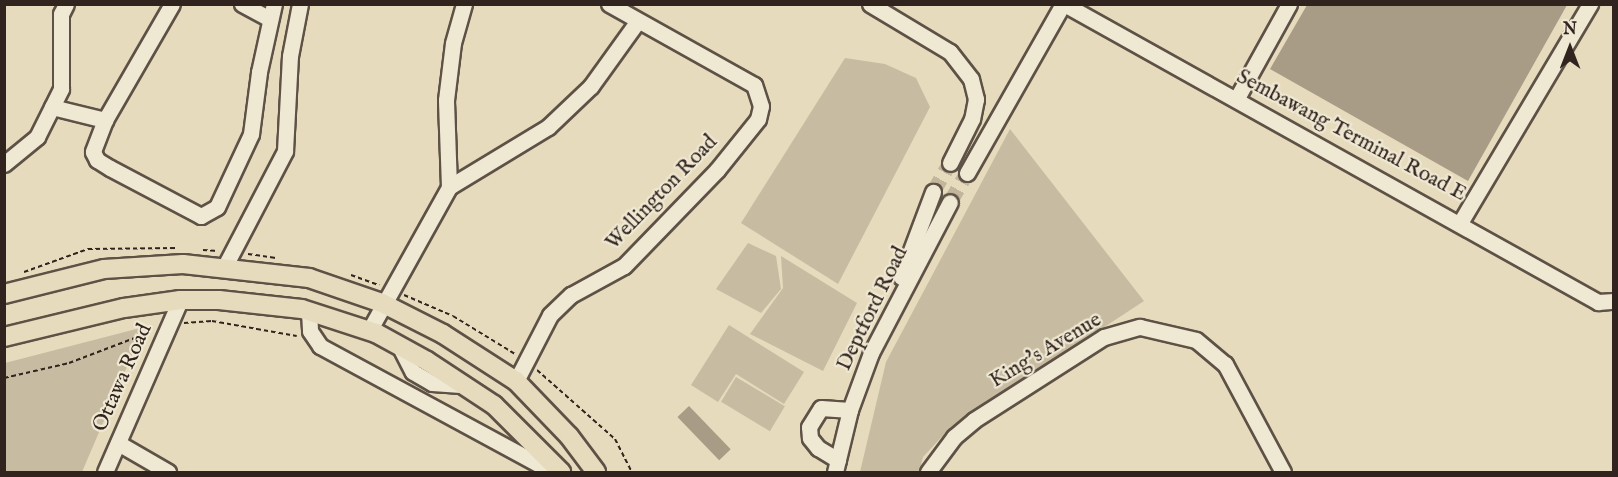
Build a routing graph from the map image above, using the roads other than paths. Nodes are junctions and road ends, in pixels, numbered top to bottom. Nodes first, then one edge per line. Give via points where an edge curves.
1 (66, 4) edge
2 (172, 4) edge
3 (242, 4) edge
4 (300, 4) edge
5 (464, 4) edge
6 (609, 4) edge
7 (870, 4) edge
8 (1064, 4) edge
9 (1289, 4) edge
10 (1590, 4) edge
11 (272, 12) edge
12 (637, 22) junction
13 (1237, 98) junction
14 (52, 107) junction
15 (105, 120) junction
16 (950, 163) tunnel mouth
17 (4, 164) edge
18 (967, 173) tunnel mouth
19 (449, 187) junction
20 (933, 192) tunnel mouth
21 (950, 202) tunnel mouth
22 (1460, 223) junction
23 (225, 266) junction
24 (4, 294) edge
25 (180, 300) junction
26 (1614, 301) edge
27 (382, 303) junction
28 (309, 311) junction
29 (369, 331) junction
30 (4, 337) edge
31 (870, 356) junction
32 (516, 381) junction
33 (850, 410) junction
34 (118, 443) junction
35 (836, 466) edge
36 (105, 472) edge
37 (168, 472) edge
38 (552, 472) edge
39 (561, 472) edge
40 (596, 472) edge
41 (928, 472) edge
42 (1283, 472) edge

1 - 14 street via 61,14 61,89
2 - 15 street
3 - 11 street
4 - 23 street via 290,56 285,151
5 - 19 street via 453,43 446,100
6 - 12 street
7 - 16 street via 950,52 971,79 975,99 972,119
8 - 13 street, Sembawang Terminal Road E
8 - 18 street
9 - 13 street
10 - 22 street, Sembawang Terminal Road E
11 - 15 street via 251,134 212,211 195,215 97,160 93,144
12 - 19 street via 591,86 548,127
12 - 32 street, Wellington Road via 754,85 761,106 758,119 717,170 624,266 571,295 550,315
13 - 22 street, Sembawang Terminal Road E
14 - 15 street
14 - 17 street via 37,137
19 - 27 street
20 - 31 street
21 - 31 street, Deptford Road
22 - 26 street via 1598,302
23 - 24 main road via 183,264 104,269
23 - 27 main road via 309,278
25 - 28 main road via 219,300
25 - 30 main road via 124,308
25 - 34 street, Ottawa Road
27 - 29 street
27 - 32 main road via 443,334
28 - 29 main road
28 - 38 street via 314,340
29 - 39 main road via 399,345 494,405
31 - 33 street, Deptford Road
32 - 40 main road via 569,436
33 - 35 street, Deptford Road
33 - 35 street via 821,408 809,427 810,438
34 - 36 street, Ottawa Road
34 - 37 street
41 - 42 street, King's Avenue via 954,437 974,420 1104,336 1140,327 1196,340 1225,364

